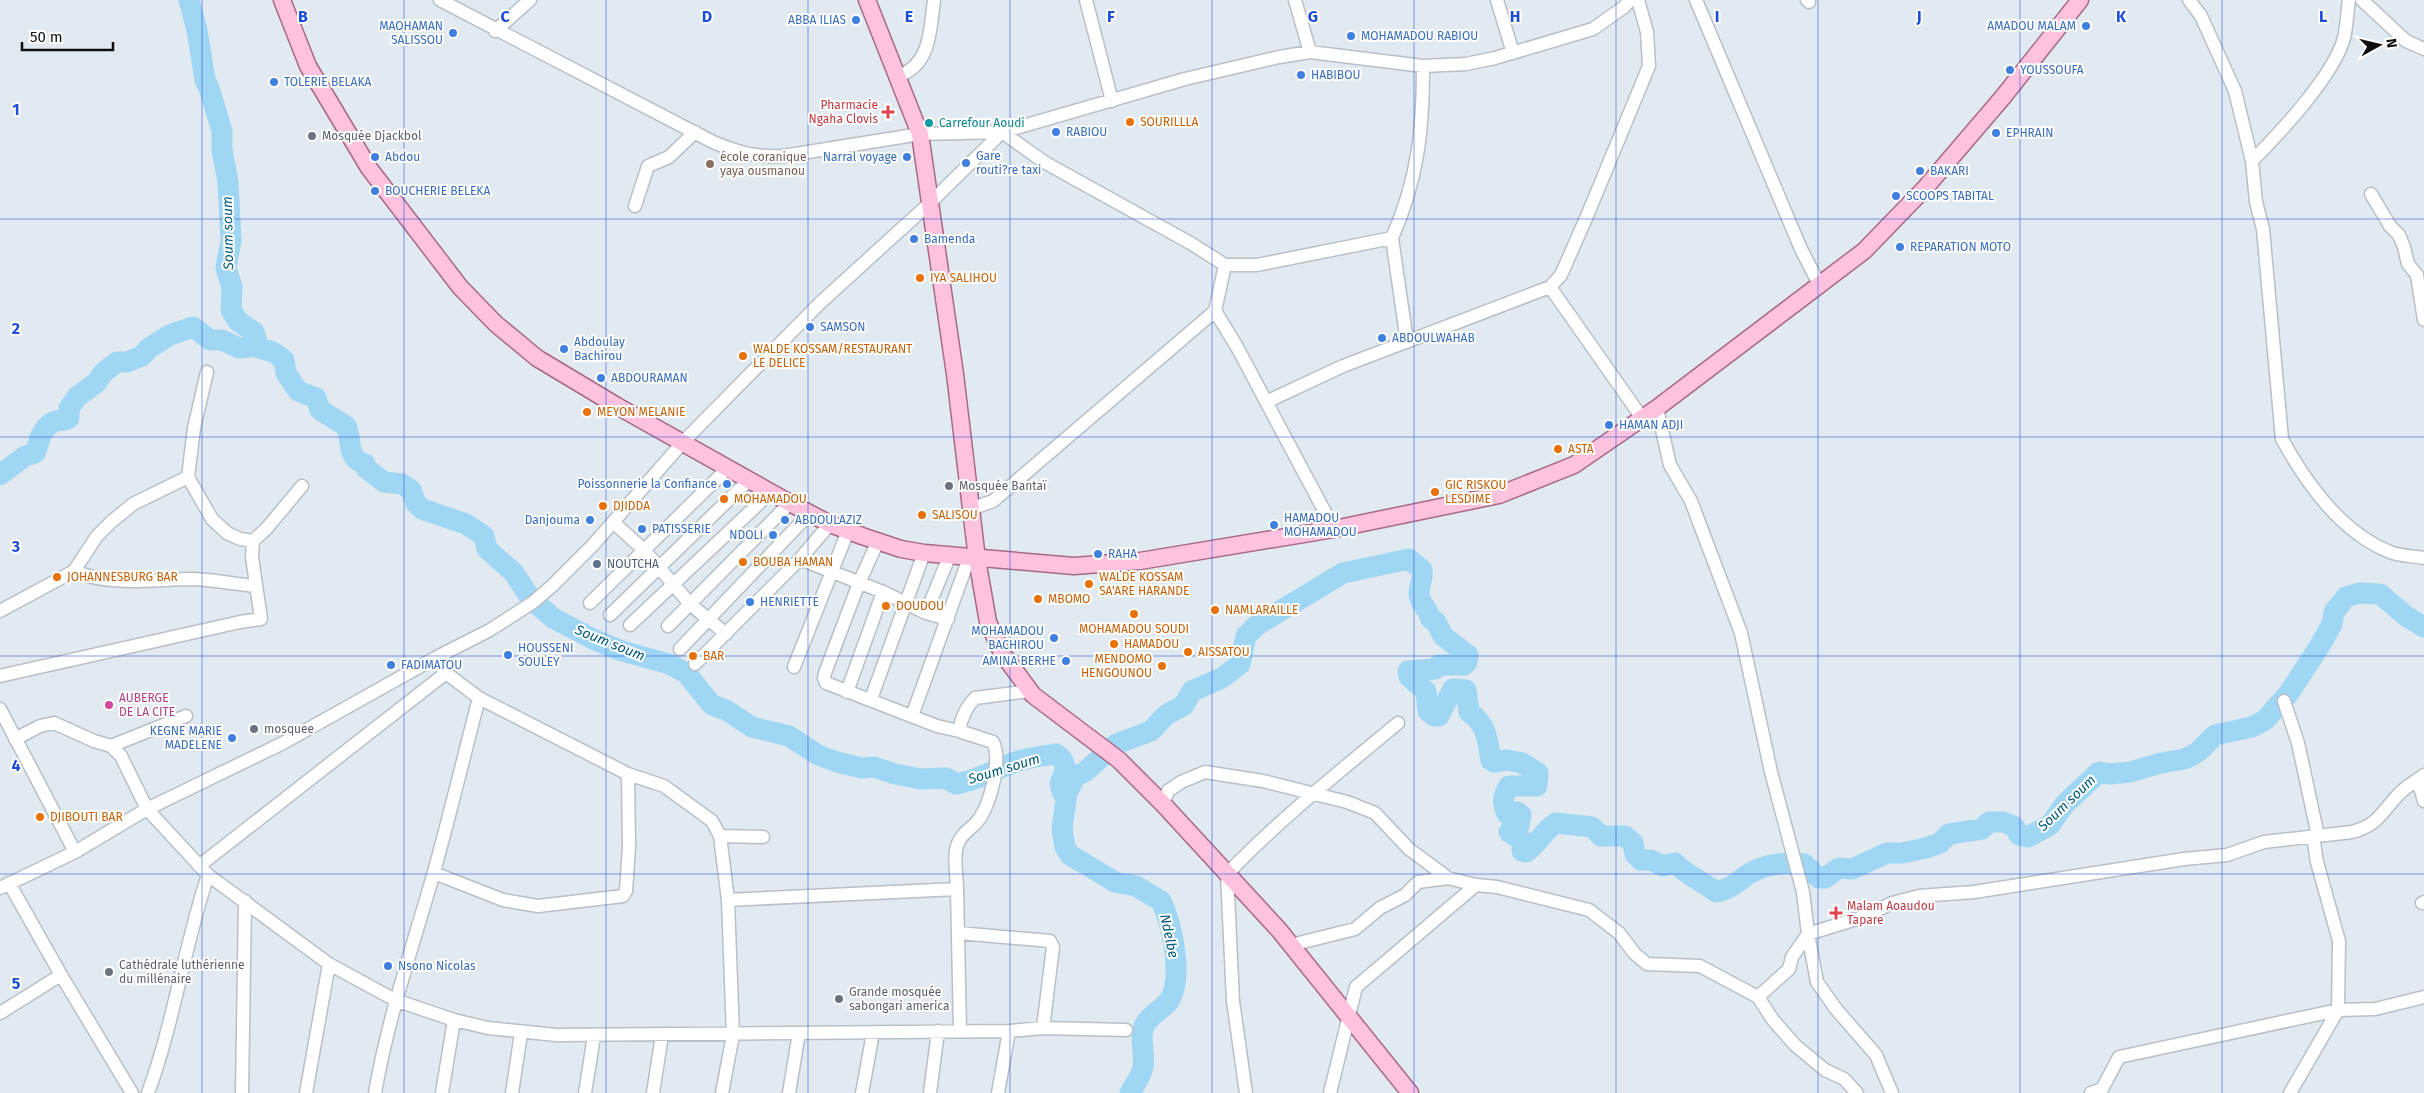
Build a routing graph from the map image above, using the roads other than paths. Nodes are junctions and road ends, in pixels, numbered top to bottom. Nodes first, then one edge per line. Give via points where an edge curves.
1 (282, 0) edge
2 (440, 0) edge
3 (530, 0) edge
4 (867, 0) edge
5 (934, 0) edge
6 (1086, 0) edge
7 (1295, 0) edge
8 (1497, 0) edge
9 (1630, 0) edge
10 (1638, 0) edge
11 (1696, 0) edge
12 (2080, 0) edge
13 (2190, 0) edge
14 (2349, 0) edge
15 (2362, 0) edge
16 (495, 31) junction
17 (2424, 50) edge
18 (1310, 52) junction
19 (1513, 53) junction
20 (1423, 66) junction
21 (898, 76) junction
22 (1112, 102) junction
23 (695, 132) junction
24 (1002, 132) junction
25 (920, 134) junction
26 (2252, 160) junction
27 (2371, 194) dead end
28 (931, 202) junction
29 (635, 206) dead end
30 (1392, 238) junction
31 (1225, 265) junction
32 (1820, 286) junction
33 (1550, 287) junction
34 (1215, 311) junction
35 (2424, 320) edge
36 (1407, 342) junction
37 (207, 372) dead end
38 (1266, 402) junction
39 (1657, 408) junction
40 (1642, 418) junction
41 (684, 442) junction
42 (728, 468) junction
43 (188, 477) junction
44 (750, 479) junction
45 (302, 486) dead end
46 (771, 492) junction
47 (790, 503) junction
48 (971, 509) junction
49 (810, 514) junction
50 (613, 522) junction
51 (830, 524) junction
52 (1334, 529) junction
53 (848, 531) junction
54 (253, 541) junction
55 (878, 541) junction
56 (644, 550) junction
57 (924, 553) junction
58 (949, 557) junction
59 (2424, 558) edge
60 (800, 559) junction
61 (973, 559) junction
62 (659, 567) junction
63 (74, 571) junction
64 (831, 572) junction
65 (674, 583) junction
66 (859, 583) junction
67 (256, 586) junction
68 (883, 592) junction
69 (590, 603) dead end
70 (690, 604) junction
71 (905, 604) junction
72 (0, 611) edge
73 (926, 613) junction
74 (610, 615) dead end
75 (709, 618) junction
76 (948, 619) junction
77 (630, 625) dead end
78 (668, 626) dead end
79 (726, 634) junction
80 (680, 649) dead end
81 (435, 658) junction
82 (695, 664) dead end
83 (794, 667) dead end
84 (446, 672) junction
85 (0, 676) edge
86 (1030, 691) junction
87 (847, 692) junction
88 (479, 698) junction
89 (871, 699) junction
90 (2284, 702) dead end
91 (0, 709) edge
92 (186, 716) dead end
93 (912, 716) junction
94 (1398, 724) dead end
95 (959, 731) junction
96 (15, 739) junction
97 (111, 746) junction
98 (628, 774) junction
99 (2421, 778) edge
100 (1314, 792) junction
101 (2424, 801) edge
102 (1163, 804) junction
103 (147, 809) junction
104 (720, 836) junction
105 (2316, 836) junction
106 (763, 837) dead end
107 (75, 852) junction
108 (199, 866) junction
109 (434, 873) junction
110 (1227, 874) junction
111 (208, 875) junction
112 (1448, 878) junction
113 (1476, 885) junction
114 (4, 886) edge
115 (957, 889) junction
116 (728, 900) junction
117 (245, 902) junction
118 (959, 933) junction
119 (1808, 934) junction
120 (1290, 944) junction
121 (329, 964) junction
122 (61, 975) junction
123 (1758, 997) junction
124 (2424, 997) edge
125 (395, 1000) junction
126 (2338, 1010) junction
127 (0, 1013) edge
128 (1348, 1014) junction
129 (454, 1020) junction
130 (1042, 1028) junction
131 (1126, 1030) dead end
132 (938, 1031) junction
133 (960, 1031) junction
134 (1009, 1032) junction
135 (521, 1033) junction
136 (799, 1033) junction
137 (873, 1033) junction
138 (662, 1035) junction
139 (734, 1035) junction
140 (594, 1036) junction
141 (132, 1093) edge
142 (148, 1093) edge
143 (242, 1093) edge
144 (306, 1093) edge
145 (375, 1093) edge
146 (442, 1093) edge
147 (512, 1093) edge
148 (585, 1093) edge
149 (653, 1093) edge
150 (722, 1093) edge
151 (789, 1093) edge
152 (862, 1093) edge
153 (930, 1093) edge
154 (998, 1093) edge
155 (1246, 1093) edge
156 (1330, 1093) edge
157 (1410, 1093) edge
158 (1857, 1093) edge
159 (1892, 1093) edge
160 (2091, 1093) edge
161 (2290, 1093) edge

1 - 41 main road via 308,66 369,168 460,287 496,324 537,358
2 - 16 street
3 - 16 street
4 - 21 main road
5 - 21 street via 924,55 910,72
6 - 22 street
7 - 18 street
8 - 19 street
9 - 19 street via 1593,29
10 - 33 street via 1648,32 1649,66 1587,216 1560,275
11 - 32 street via 1801,249
12 - 32 main road via 1926,187 1864,251
13 - 26 street via 2201,16 2235,90
14 - 26 street via 2343,39 2325,74 2285,127
15 - 17 street via 2406,41
16 - 23 street
18 - 20 street
18 - 22 street via 1185,79
19 - 20 street via 1466,64
20 - 30 street via 1416,172
21 - 25 main road
22 - 24 street
23 - 25 street via 741,153 762,156 783,156
23 - 29 street via 669,157 648,166
24 - 25 street
24 - 28 street
24 - 31 street via 1044,162
25 - 28 main road
26 - 59 street via 2256,202 2264,229 2282,439 2290,455 2334,514 2359,537 2391,553
27 - 35 street via 2399,235 2408,264 2417,275
28 - 41 street via 820,303
28 - 48 main road
30 - 31 street via 1257,265
30 - 36 street
31 - 34 street
32 - 39 main road
33 - 36 street
33 - 40 street
34 - 38 street
34 - 48 street via 993,501
36 - 38 street via 1343,366
37 - 43 street via 194,428
38 - 52 street
39 - 40 main road
39 - 119 street via 1670,465 1691,501 1741,632 1771,772 1803,892
40 - 52 main road via 1574,465 1499,495
41 - 42 main road
41 - 50 street
42 - 44 main road
42 - 56 street
43 - 54 street via 212,519 227,533
43 - 63 street via 133,504 118,516 98,536
44 - 46 main road
44 - 62 street
45 - 54 street
46 - 47 main road
46 - 65 street
47 - 49 main road
47 - 70 street
48 - 61 main road
49 - 51 main road
49 - 75 street
50 - 56 street
50 - 81 street via 532,603 490,630
51 - 53 main road
51 - 60 street
52 - 61 main road via 1140,561 1074,566
53 - 55 main road
53 - 64 street
54 - 67 street
55 - 57 main road
55 - 66 street
56 - 62 street
56 - 69 street
57 - 58 main road
57 - 71 street
58 - 61 main road
58 - 73 street
60 - 64 street
60 - 79 street
61 - 76 street
61 - 86 main road via 988,622 1002,653
62 - 65 street
62 - 74 street
63 - 67 street via 89,577 125,581 196,579
63 - 72 street
64 - 66 street
64 - 83 street
65 - 70 street
65 - 77 street
66 - 68 street
66 - 87 street via 824,678 826,683
67 - 85 street via 261,619
68 - 71 street
68 - 87 street
70 - 75 street
70 - 78 street
71 - 73 street
71 - 89 street
73 - 76 street
75 - 79 street
75 - 80 street
76 - 93 street
79 - 82 street
81 - 84 street
81 - 103 street via 283,744
84 - 88 street
84 - 108 street
86 - 95 street via 975,698 969,703
86 - 102 main road via 1119,760
87 - 89 street
88 - 98 street
88 - 109 street
89 - 93 street
90 - 105 street via 2298,743
91 - 96 street
92 - 97 street
93 - 95 street
94 - 100 street
95 - 115 street via 993,742 997,762 984,810 956,847
96 - 97 street via 40,726 54,723
96 - 107 street
97 - 103 street via 121,756
98 - 104 street via 664,786 712,821
98 - 109 street via 629,847 623,896 538,906 504,900
99 - 101 street
99 - 105 street via 2399,794 2382,817 2365,828
100 - 102 street via 1205,772 1168,791
100 - 110 street
100 - 112 street via 1375,813 1409,849
102 - 110 main road
103 - 107 street
103 - 108 street
104 - 106 street
104 - 116 street
105 - 119 street via 2264,842 2226,855 1974,892 1919,896
105 - 126 street via 2317,862 2339,941
107 - 114 street
108 - 111 street
109 - 125 street
110 - 120 main road
110 - 155 street via 1233,1001
111 - 117 street
111 - 142 street via 162,1057
112 - 113 street
112 - 120 street via 1418,882 1405,895 1380,908 1355,929
113 - 123 street via 1506,889 1589,910 1619,933 1647,964 1700,966
113 - 128 street via 1356,987
114 - 122 street
115 - 116 street
115 - 118 street
116 - 139 street
117 - 121 street
117 - 143 street
118 - 130 street via 1050,941 1053,947
118 - 133 street
119 - 123 street via 1792,957 1789,969
119 - 159 street via 1817,982 1836,1010 1876,1055
120 - 128 main road
121 - 125 street
121 - 144 street
122 - 127 street
122 - 141 street
123 - 158 street via 1795,1045 1825,1070 1844,1079
124 - 126 street via 2375,1009
125 - 129 street
125 - 145 street
126 - 160 street via 2119,1057 2102,1090
126 - 161 street
128 - 156 street
128 - 157 main road
129 - 135 street
129 - 146 street
130 - 131 street
130 - 134 street
132 - 133 street
132 - 137 street
132 - 153 street
133 - 134 street
134 - 154 street
135 - 140 street
135 - 147 street
136 - 137 street
136 - 139 street
136 - 151 street
137 - 152 street
138 - 139 street
138 - 140 street
138 - 149 street
139 - 150 street
140 - 148 street

